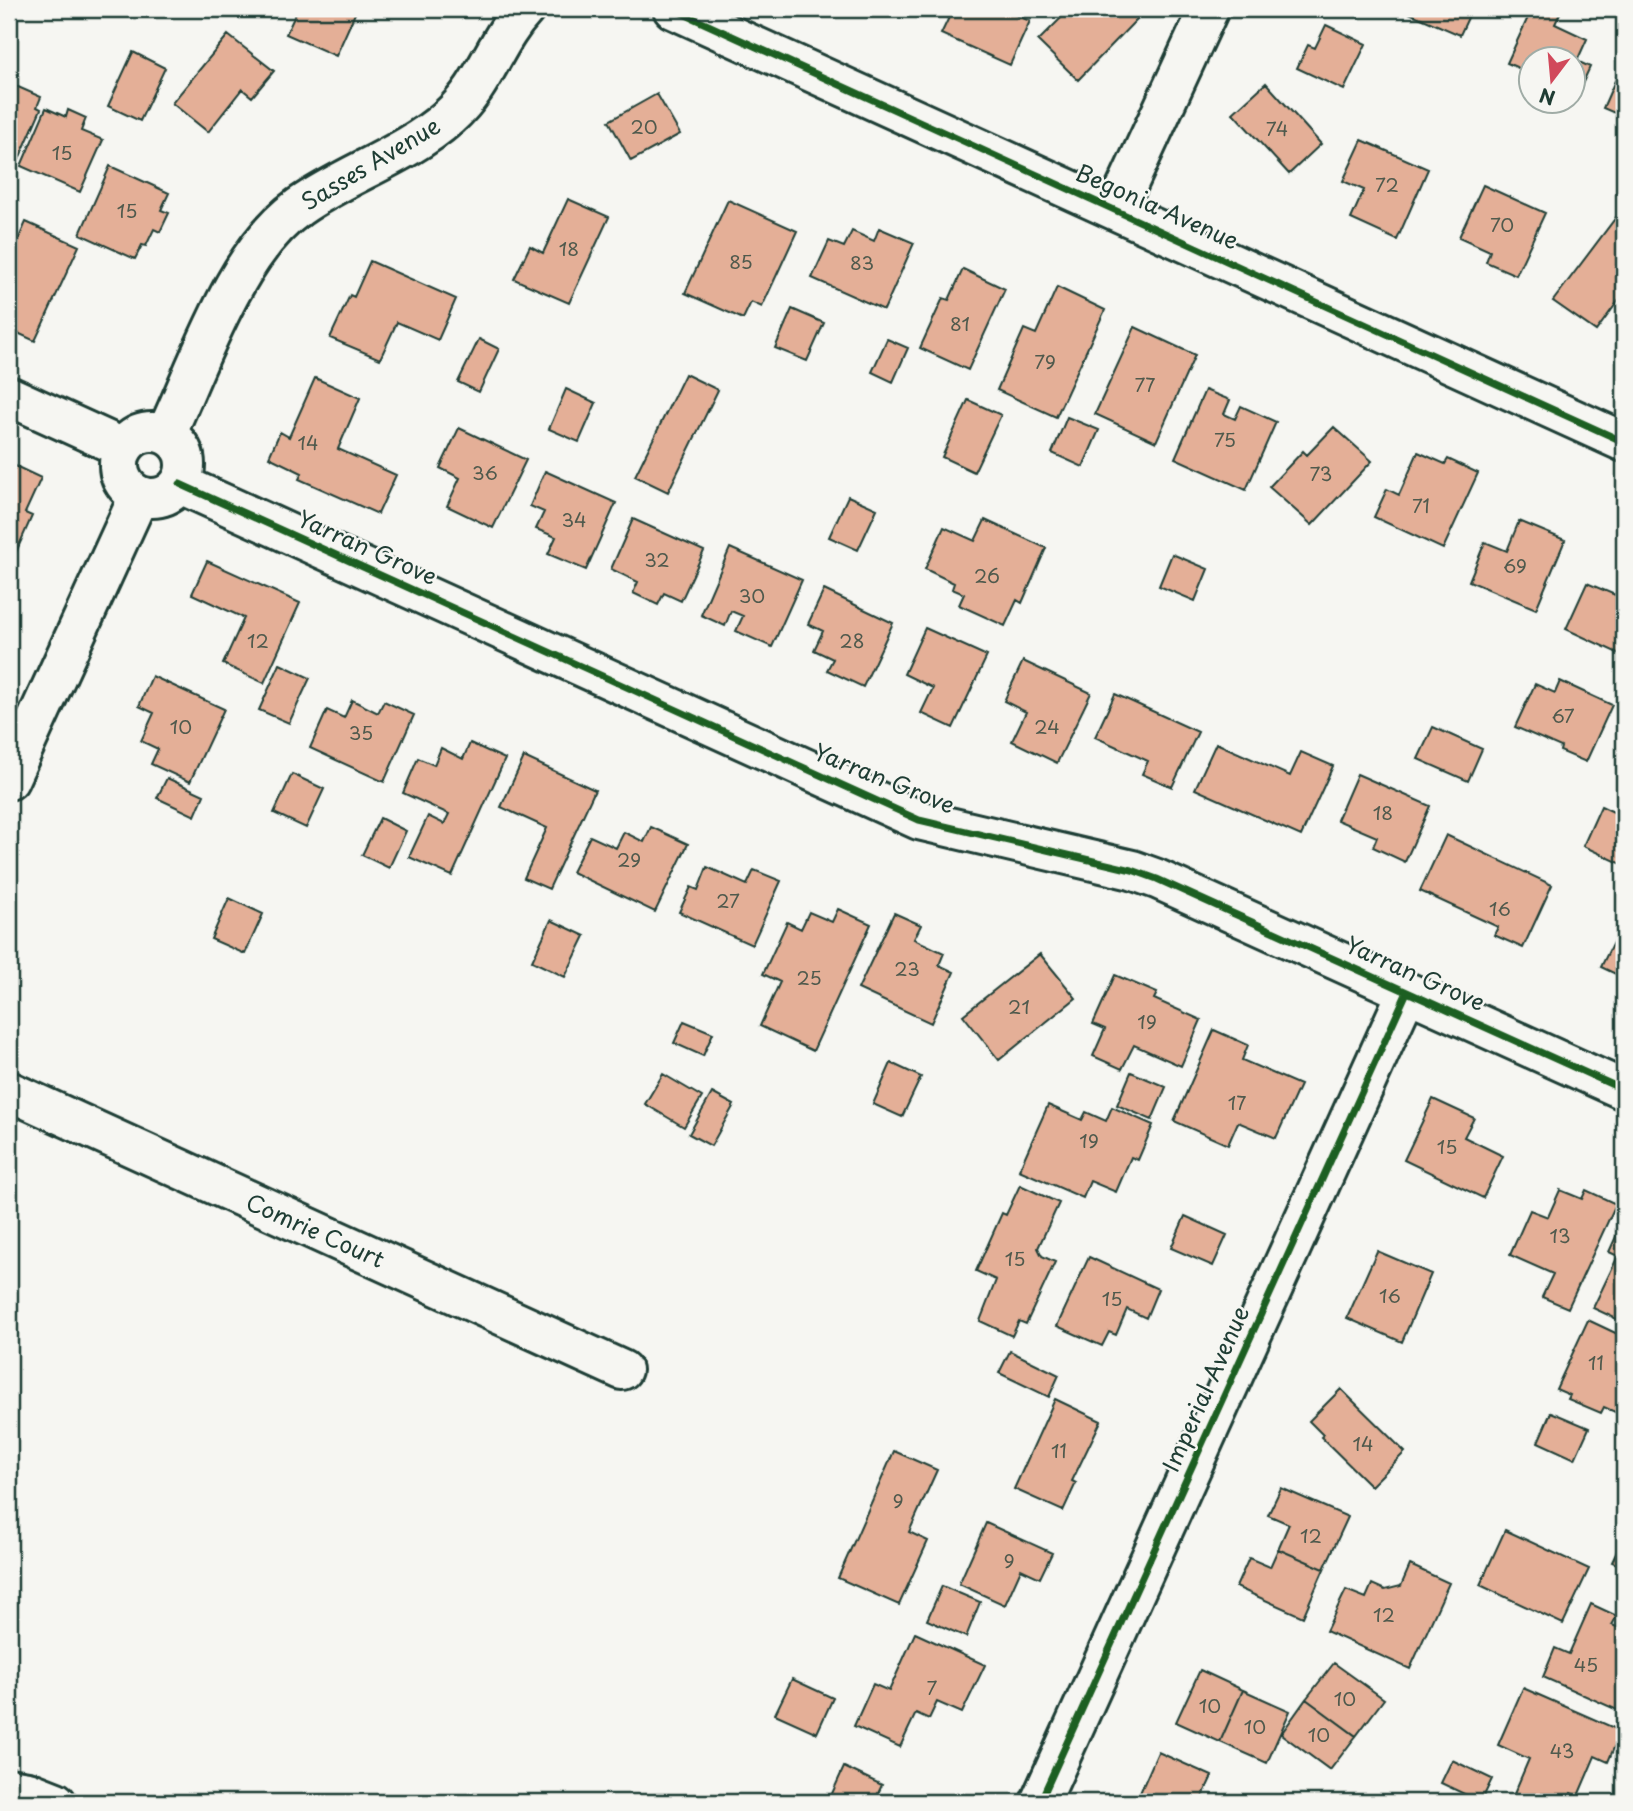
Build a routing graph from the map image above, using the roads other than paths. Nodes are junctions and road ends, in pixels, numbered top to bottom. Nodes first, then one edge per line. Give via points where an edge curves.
1 (525, 9) edge
2 (673, 9) edge
3 (1209, 9) edge
4 (1116, 210) junction
5 (9, 396) edge
6 (166, 434) junction
7 (1624, 442) edge
8 (123, 448) junction
9 (180, 484) junction
10 (139, 496) junction
11 (9, 780) edge
12 (1407, 992) junction
13 (1624, 1090) edge
14 (9, 1091) edge
15 (622, 1370) dead end
16 (9, 1788) edge
17 (56, 1802) edge
18 (1040, 1802) edge

1 - 6 street, Sasses Avenue via 480,82 449,117 400,152 296,209 259,248 230,292
2 - 4 street, Begonia Avenue
3 - 4 street
4 - 7 street, Begonia Avenue
5 - 8 street
6 - 8 street via 146,432
6 - 9 street via 185,456
8 - 10 street via 119,458 122,480
9 - 10 street via 166,496
9 - 12 street, Yarran Grove via 919,820 1132,870
10 - 11 street
12 - 13 street, Yarran Grove
12 - 18 street, Imperial Avenue
14 - 15 street, Comrie Court
16 - 17 street

